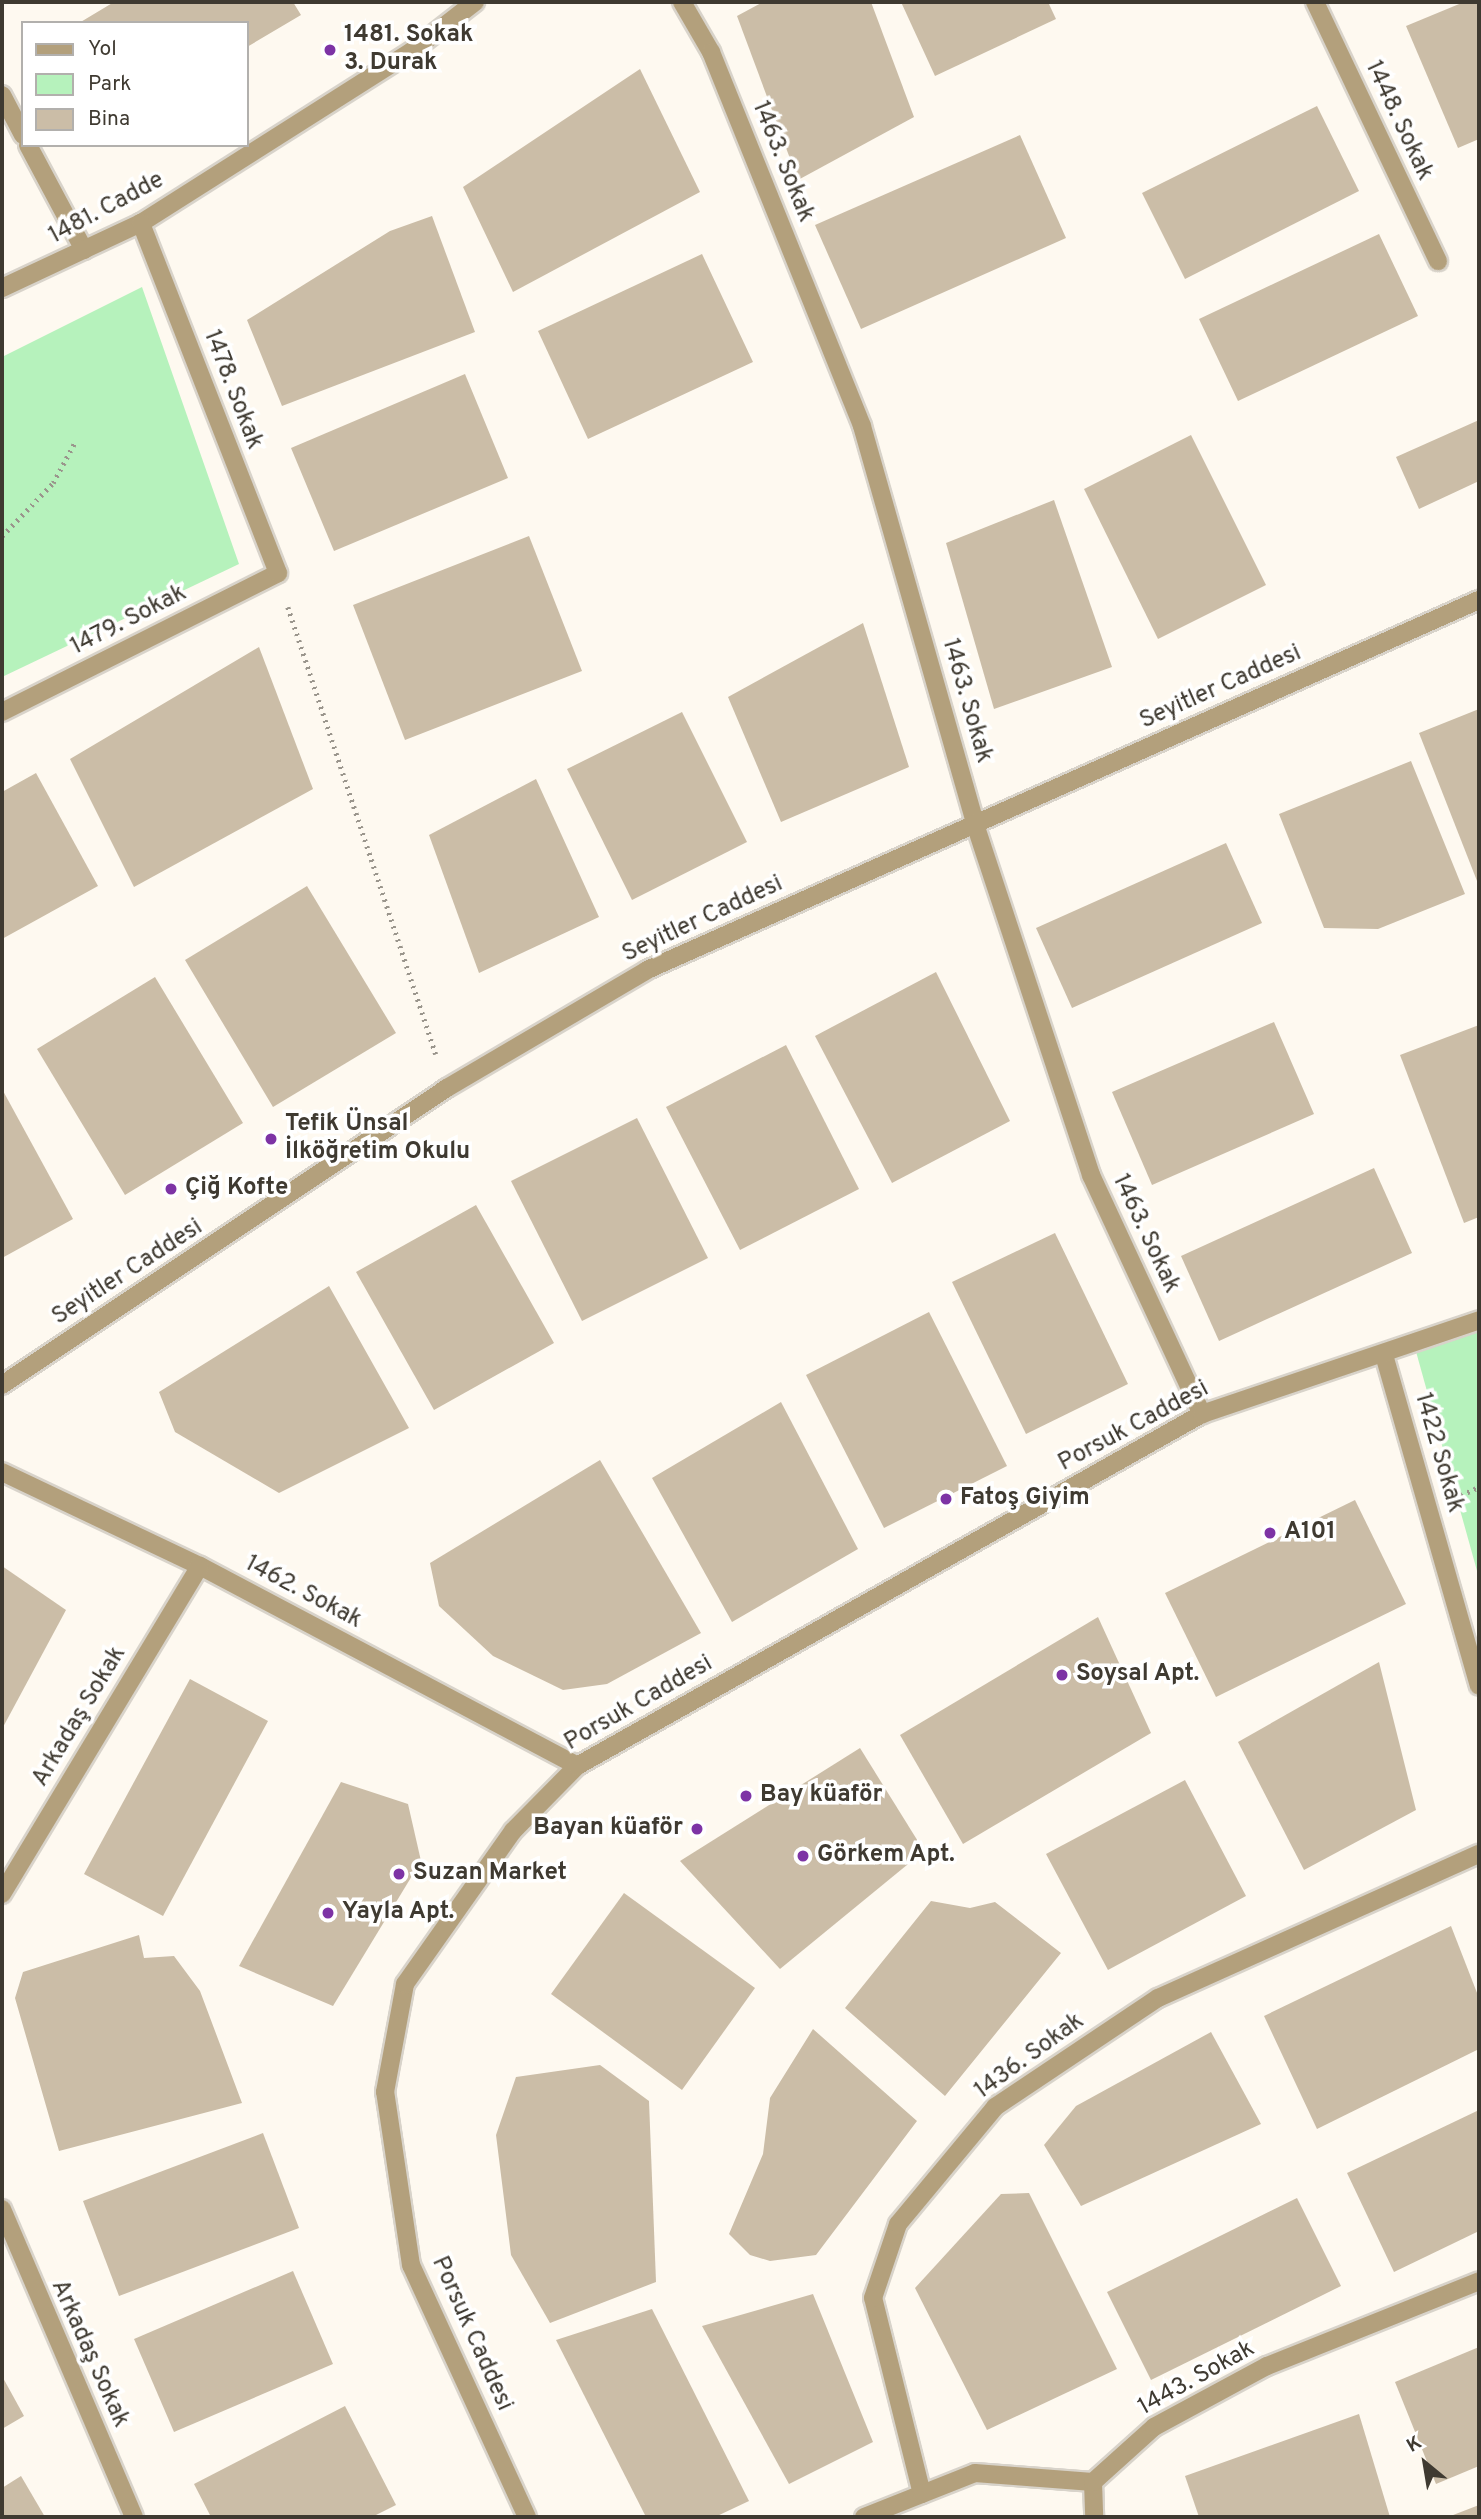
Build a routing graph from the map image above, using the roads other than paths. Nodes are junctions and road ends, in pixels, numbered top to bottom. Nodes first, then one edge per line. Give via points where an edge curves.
1 (475, 2) edge
2 (682, 2) edge
3 (1315, 2) edge
4 (2, 95) edge
5 (21, 131) edge
6 (29, 147) edge
7 (141, 223) junction
8 (84, 250) junction
9 (1438, 261) dead end
10 (2, 288) edge
11 (278, 573) joint
12 (1479, 600) edge
13 (2, 712) edge
14 (975, 824) junction
15 (1479, 1320) edge
16 (1384, 1355) junction
17 (2, 1385) edge
18 (1202, 1414) junction
19 (2, 1472) edge
20 (200, 1566) junction
21 (1479, 1686) edge
22 (577, 1766) junction
23 (1479, 1854) edge
24 (2, 1894) edge
25 (2, 2209) edge
26 (7, 2240) edge
27 (1479, 2281) edge
28 (1093, 2482) junction
29 (922, 2494) junction
30 (134, 2517) edge
31 (527, 2517) edge
32 (864, 2517) edge
33 (1094, 2517) edge

1 - 7 street, 1481. Cadde via 412,51
2 - 14 street, 1463. Sokak via 711,52 862,426
3 - 9 street, 1448. Sokak
4 - 5 street
6 - 8 street
7 - 8 street, 1481. Cadde
7 - 11 street, 1478. Sokak
8 - 10 street, 1481. Cadde
11 - 13 street, 1479. Sokak
12 - 14 street, Seyitler Caddesi
14 - 17 street, Seyitler Caddesi via 647,970 447,1088
14 - 18 street, 1463. Sokak via 1091,1175
15 - 16 street, Porsuk Caddesi
16 - 18 street, Porsuk Caddesi
16 - 21 street, 1422 Sokak
18 - 22 street, Porsuk Caddesi
19 - 20 street, 1462. Sokak
20 - 22 street, 1462. Sokak
20 - 24 street, Arkadaş Sokak
22 - 31 street, Porsuk Caddesi via 513,1831 405,1984 385,2092 411,2265
23 - 29 street, 1436. Sokak via 1158,1998 995,2107 898,2224 873,2298
25 - 26 street, Arkadaş Sokak
26 - 30 street, Arkadaş Sokak
27 - 28 street, 1443. Sokak via 1267,2366 1154,2427
28 - 29 street via 975,2473
28 - 33 street
29 - 32 street

